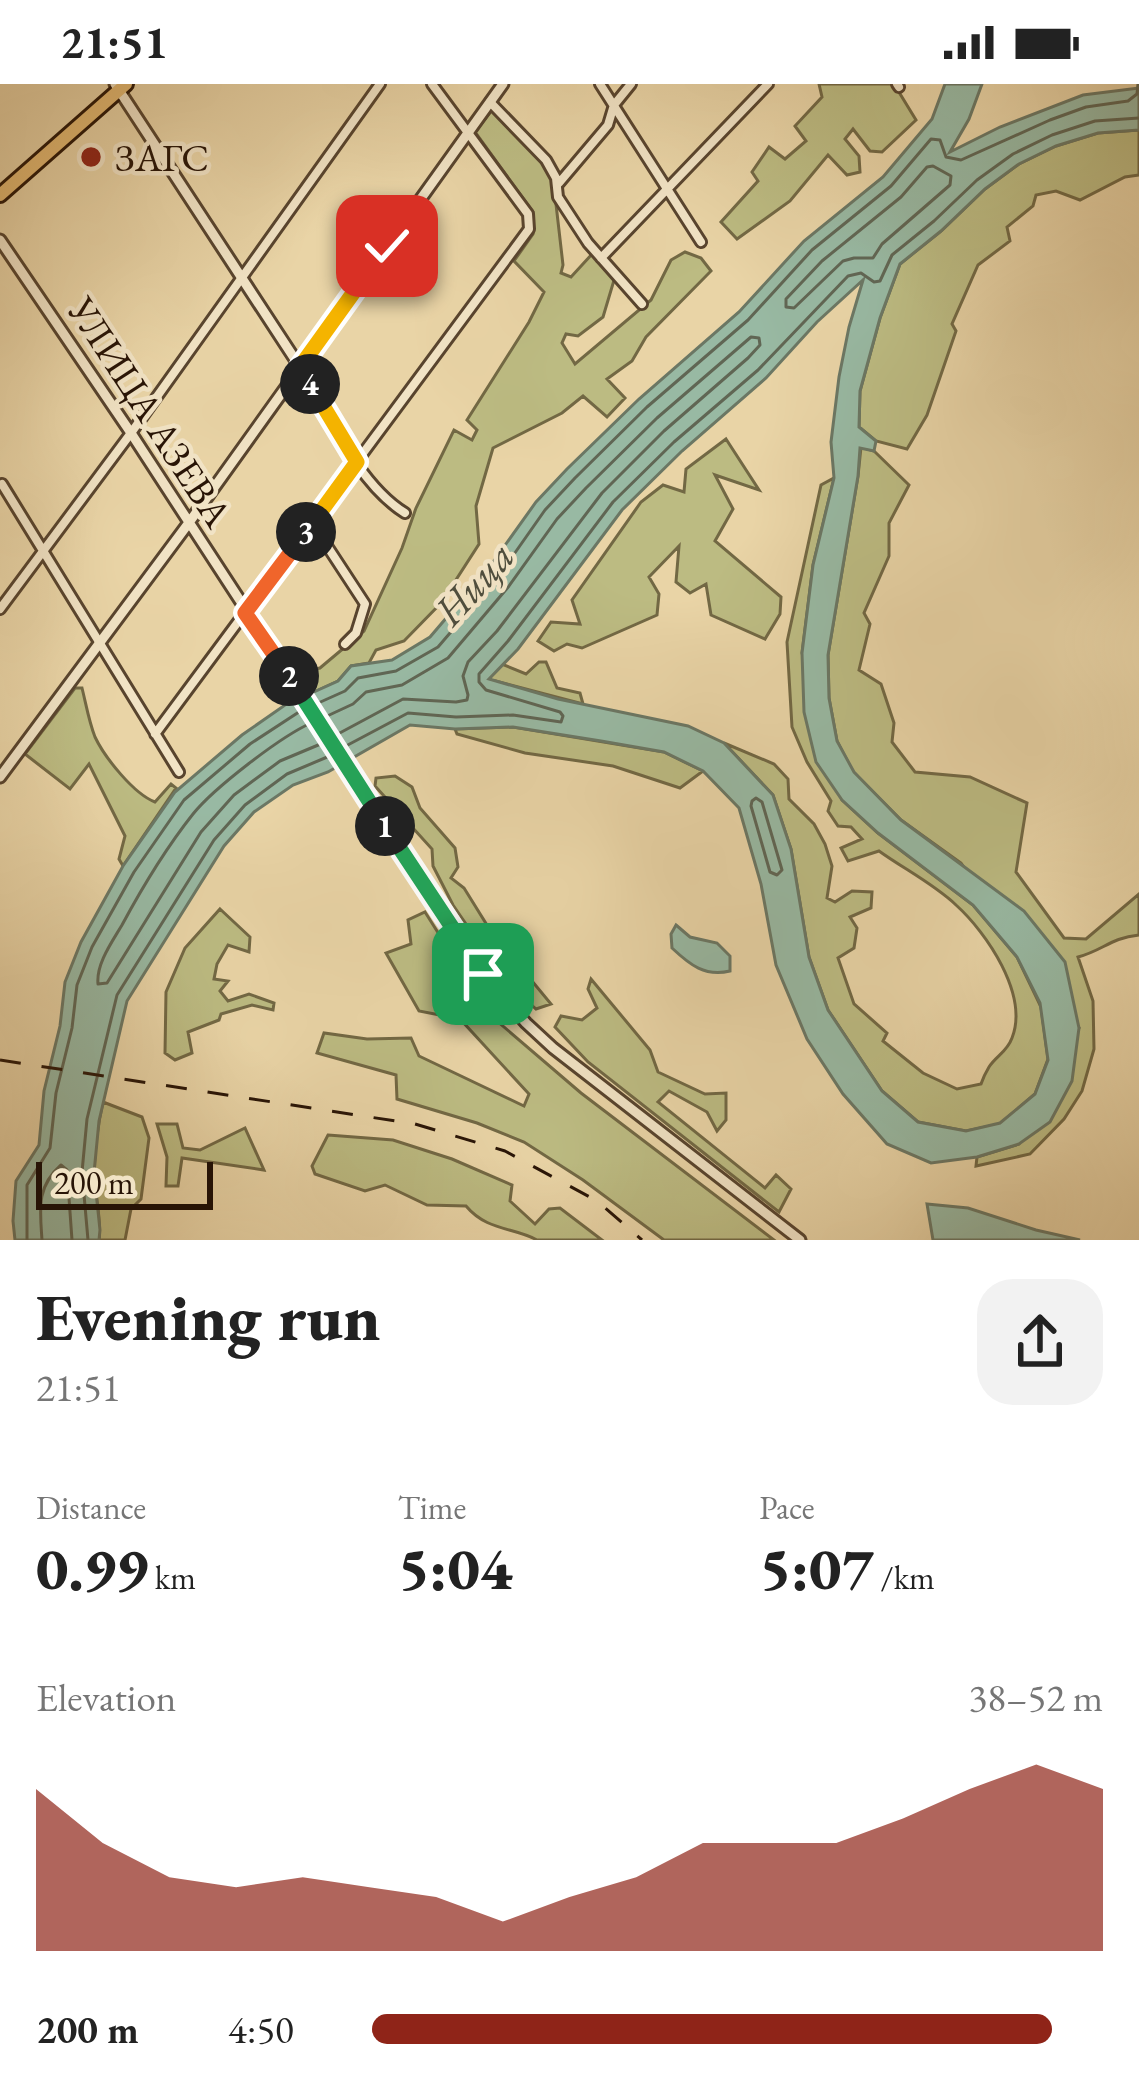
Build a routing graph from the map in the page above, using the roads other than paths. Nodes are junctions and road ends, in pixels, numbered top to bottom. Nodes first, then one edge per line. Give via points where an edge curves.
1 (380, 84) edge
2 (432, 84) edge
3 (601, 84) edge
4 (631, 84) edge
5 (768, 84) edge
6 (500, 85) edge
7 (120, 86) edge
8 (490, 102) junction
9 (614, 105) junction
10 (470, 131) junction
11 (557, 186) junction
12 (666, 187) junction
13 (0, 195) edge
14 (0, 241) edge
15 (700, 242) dead end
16 (601, 258) junction
17 (242, 277) junction
18 (642, 304) dead end
19 (300, 367) junction
20 (130, 434) junction
21 (357, 462) junction
22 (2, 484) edge
23 (405, 513) dead end
24 (312, 523) junction
25 (188, 524) junction
26 (44, 549) junction
27 (0, 609) edge
28 (245, 613) junction
29 (100, 642) junction
30 (345, 644) dead end
31 (155, 734) junction
32 (1, 772) edge
33 (179, 772) dead end
34 (800, 1240) edge

1 - 17 street
2 - 10 street
3 - 9 street
4 - 9 street
5 - 12 street
6 - 8 street
7 - 13 main road
7 - 17 street
8 - 10 street
8 - 11 street via 545,160
9 - 11 street via 608,125
9 - 12 street
10 - 19 street
10 - 21 street via 528,214 529,229
11 - 16 street
12 - 15 street
12 - 16 street
14 - 20 street, УЛИЦА АЗЕВА
16 - 18 street
17 - 19 street
17 - 20 street
19 - 21 street
19 - 25 street
20 - 25 street, УЛИЦА АЗЕВА
20 - 26 street
21 - 23 street via 386,502
21 - 24 street
22 - 26 street
24 - 28 street
24 - 30 street via 365,604
25 - 28 street, УЛИЦА АЗЕВА
25 - 29 street
26 - 27 street
26 - 29 street
28 - 31 street
28 - 34 street, УЛИЦА АЗЕВА via 483,974 526,1023
29 - 31 street
29 - 32 street
31 - 33 street

